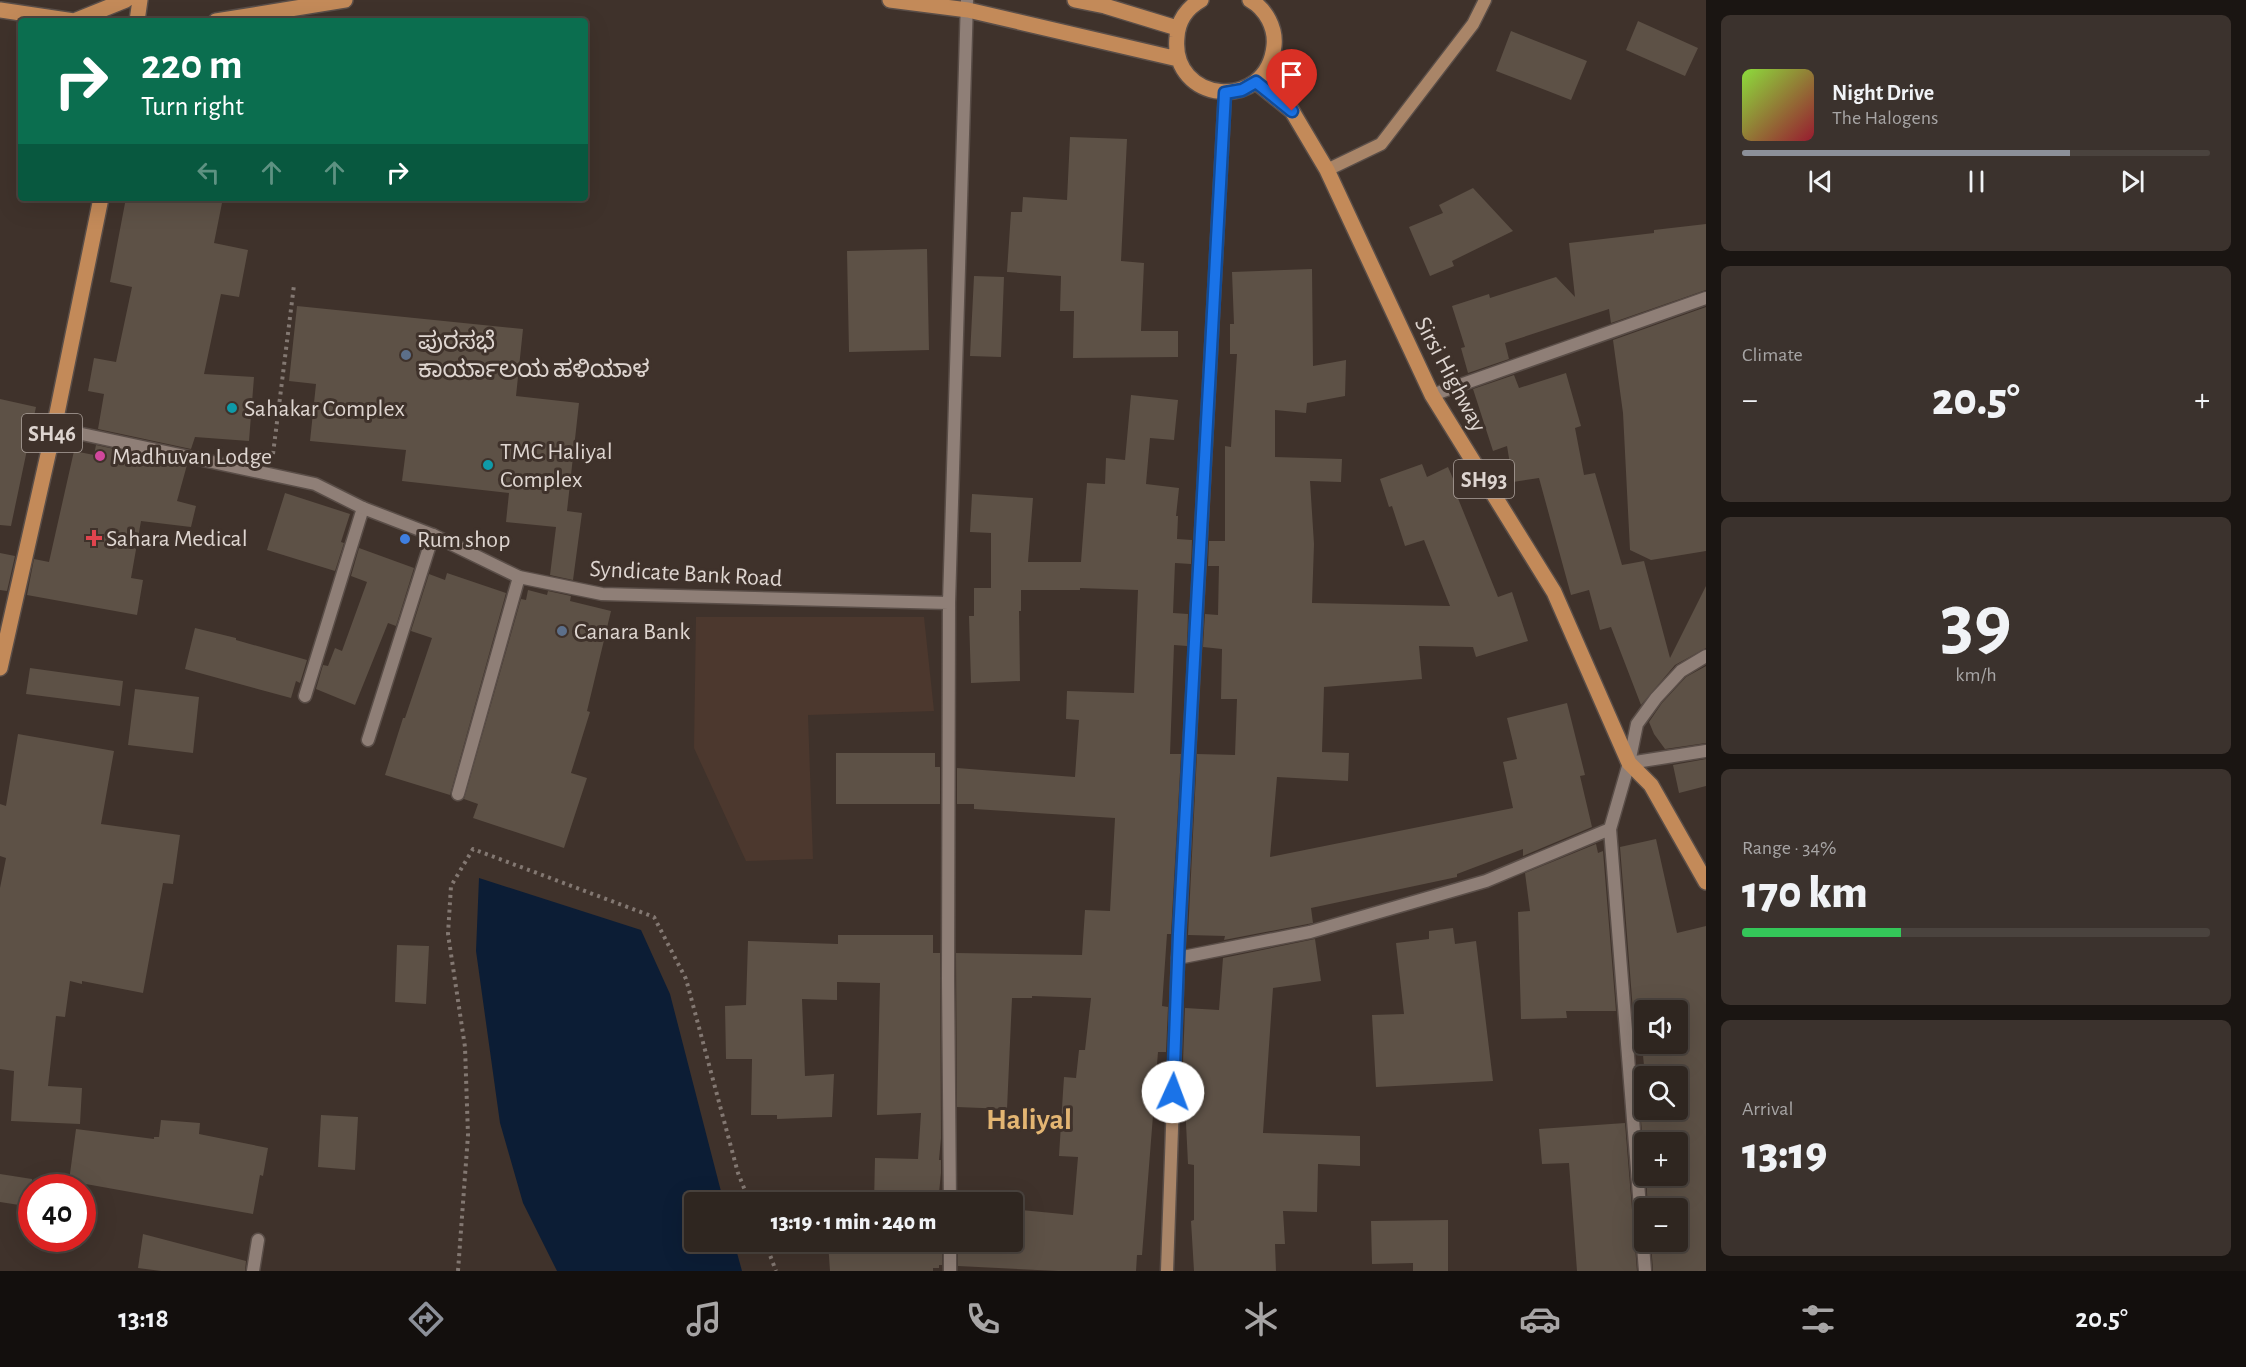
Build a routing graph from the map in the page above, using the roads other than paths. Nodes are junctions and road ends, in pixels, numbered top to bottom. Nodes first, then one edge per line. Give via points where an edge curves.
1 (126, 0) edge
2 (140, 0) edge
3 (345, 0) edge
4 (890, 0) edge
5 (1075, 0) edge
6 (1201, 0) edge
7 (1250, 0) edge
8 (1485, 0) edge
9 (967, 5) edge
10 (0, 10) edge
11 (54, 18) edge
12 (81, 18) edge
13 (137, 18) edge
14 (234, 18) edge
15 (1178, 28) junction
16 (1178, 59) junction
17 (1256, 82) junction
18 (1225, 93) junction
19 (1327, 170) junction
20 (100, 201) edge
21 (1706, 298) edge
22 (1432, 395) junction
23 (54, 428) junction
24 (363, 508) junction
25 (433, 535) junction
26 (519, 578) junction
27 (949, 603) junction
28 (1706, 656) edge
29 (0, 668) edge
30 (305, 696) dead end
31 (368, 740) dead end
32 (1706, 751) edge
33 (1629, 763) junction
34 (458, 794) dead end
35 (1610, 829) junction
36 (1706, 882) edge
37 (1178, 958) junction
38 (950, 1192) edge
39 (258, 1240) dead end
40 (950, 1252) edge
41 (253, 1271) edge
42 (950, 1271) edge
43 (1167, 1271) edge
44 (1645, 1271) edge

1 - 12 main road
2 - 13 main road
3 - 14 main road
4 - 9 main road
5 - 15 main road
6 - 15 main road via 1184,15
7 - 17 main road via 1264,12 1275,40 1273,56
8 - 19 street via 1473,24 1381,144
9 - 16 main road
9 - 27 street
10 - 11 main road
15 - 16 main road
16 - 18 main road via 1196,83
17 - 18 main road
17 - 19 main road, Sirsi Highway / SH93 via 1292,111
18 - 37 street
19 - 22 main road, Sirsi Highway / SH93
20 - 23 main road, SH46
21 - 22 street
22 - 33 main road, Sirsi Highway / SH93 via 1554,592
23 - 24 street, Syndicate Bank Road via 315,484
23 - 29 main road, SH46
24 - 25 street, Syndicate Bank Road
24 - 30 street
25 - 26 street, Syndicate Bank Road
25 - 31 street
26 - 27 street, Syndicate Bank Road via 602,594
26 - 34 street
27 - 38 street
28 - 33 street via 1681,671 1637,724
32 - 33 street
33 - 35 street
33 - 36 main road, Sirsi Highway / SH93 via 1651,785
35 - 37 street via 1475,884 1310,932
35 - 44 street
37 - 43 street
39 - 41 street
40 - 42 street

